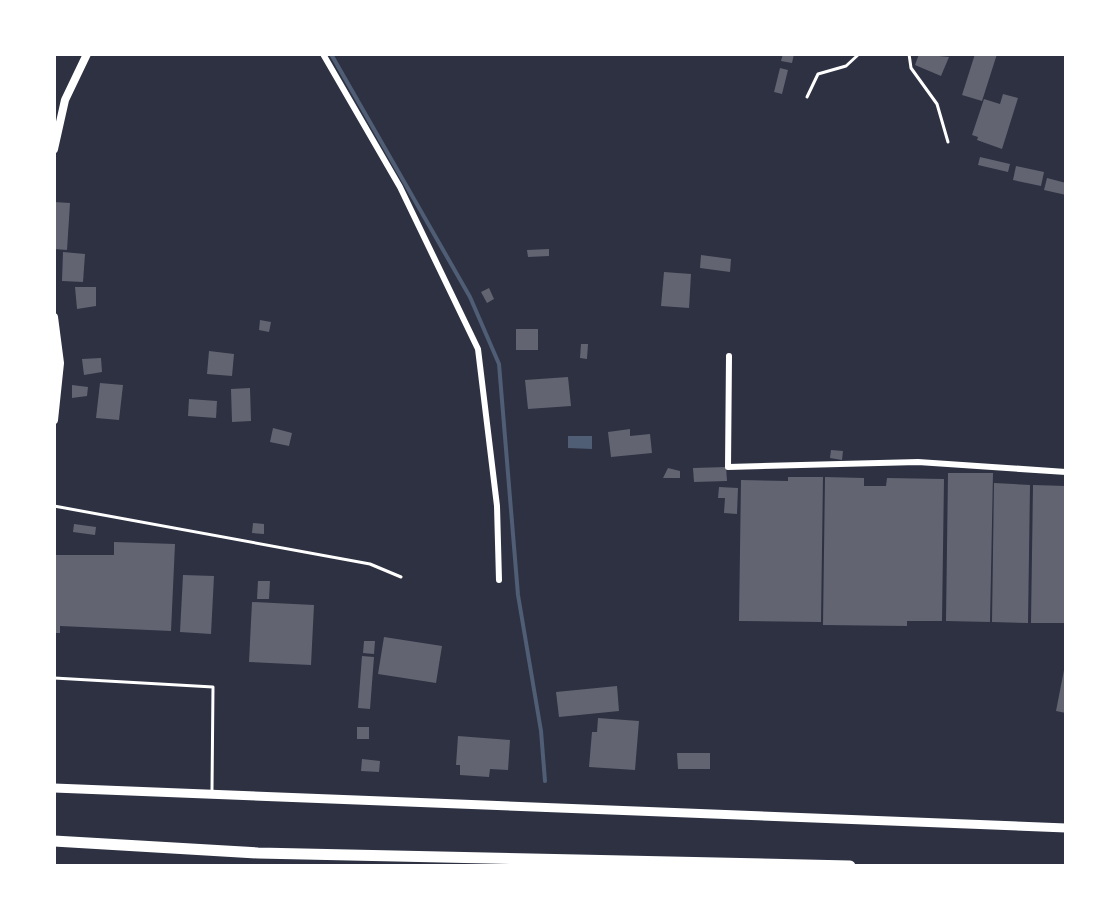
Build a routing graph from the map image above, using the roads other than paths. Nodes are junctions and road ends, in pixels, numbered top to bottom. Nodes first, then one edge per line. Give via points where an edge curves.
1 (87, 54) edge
2 (323, 54) edge
3 (859, 54) edge
4 (909, 54) edge
5 (807, 97) dead end
6 (948, 142) dead end
7 (54, 149) edge
8 (54, 317) edge
9 (729, 356) dead end
10 (54, 420) edge
11 (1066, 472) edge
12 (54, 506) edge
13 (401, 577) dead end
14 (499, 580) dead end
15 (54, 678) edge
16 (54, 788) edge
17 (212, 794) junction
18 (1066, 828) edge
19 (54, 841) edge
20 (850, 866) edge

1 - 7 street via 65,100
2 - 14 street via 400,187 478,349 497,506
3 - 5 lane via 846,66 818,74
4 - 6 lane via 911,68 937,104
8 - 10 street via 60,363
9 - 11 street via 728,467 918,462
12 - 13 lane via 370,564
15 - 17 lane via 213,687
16 - 17 main road
17 - 18 main road
19 - 20 highway via 258,853

